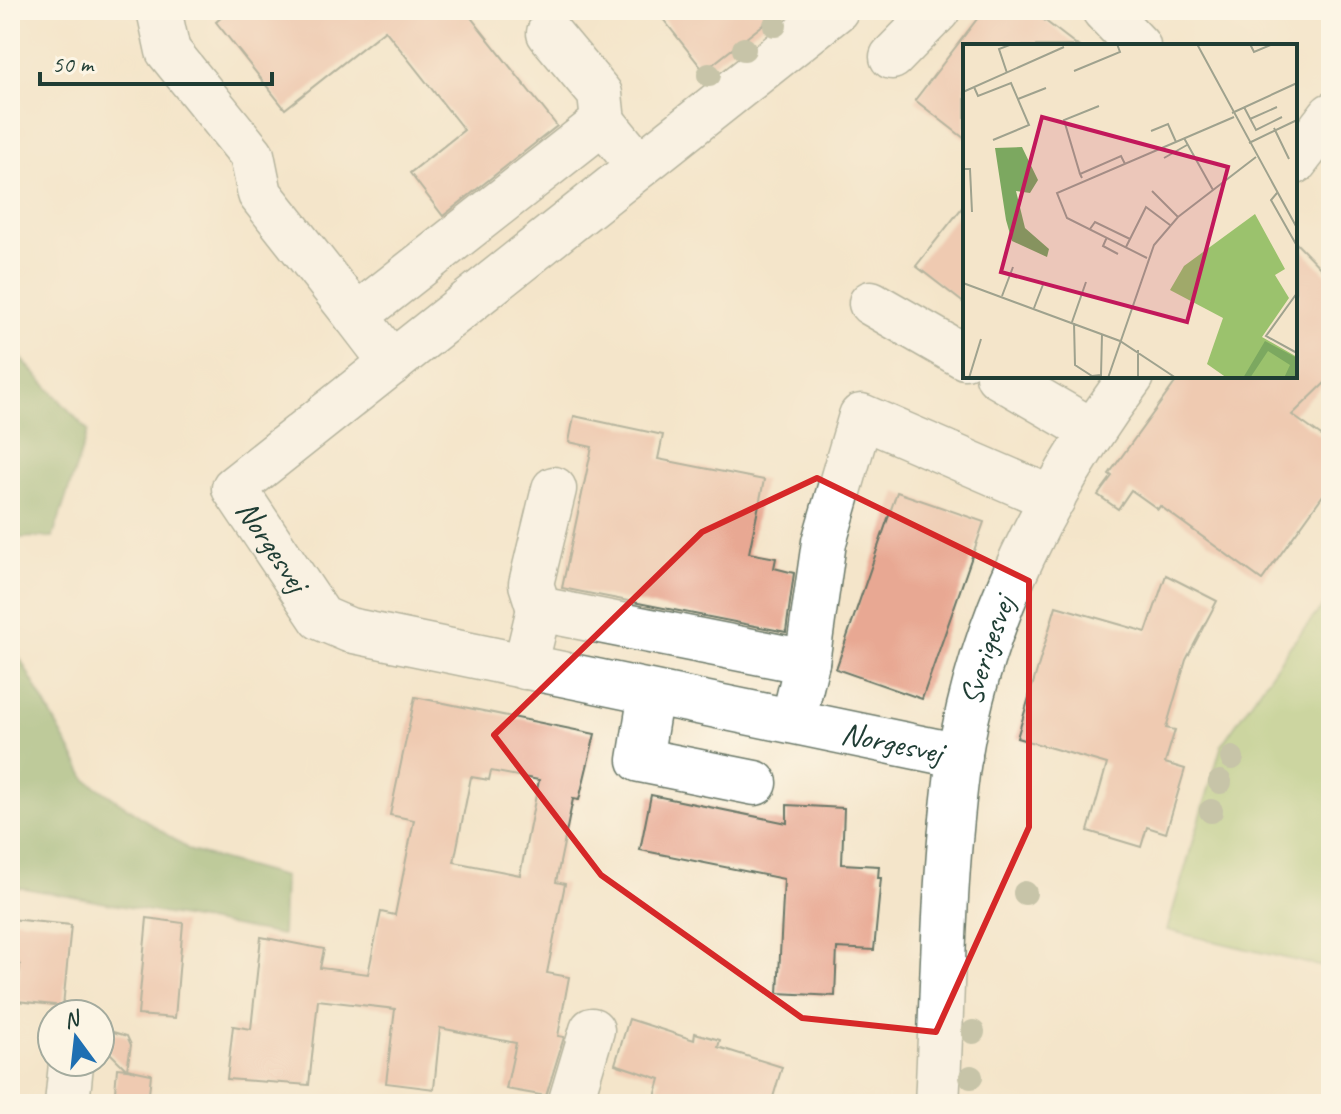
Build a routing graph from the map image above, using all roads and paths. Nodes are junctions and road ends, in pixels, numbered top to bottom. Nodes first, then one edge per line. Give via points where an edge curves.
1 (159, 10) edge
2 (836, 10) edge
3 (938, 10) edge
4 (1104, 10) edge
5 (549, 33) dead end
6 (1136, 44) edge
7 (892, 57) dead end
8 (1331, 115) edge
9 (603, 122) junction
10 (1297, 159) edge
11 (639, 166) junction
12 (871, 303) dead end
13 (356, 316) junction
14 (963, 356) edge
15 (392, 363) junction
16 (1001, 378) edge
17 (1130, 378) edge
18 (1091, 430) junction
19 (554, 489) dead end
20 (1053, 499) junction
21 (539, 609) junction
22 (807, 662) junction
23 (525, 667) junction
24 (651, 693) junction
25 (793, 721) junction
26 (960, 756) junction
27 (755, 783) dead end
28 (592, 1030) dead end
29 (570, 1104) edge
30 (937, 1104) edge

1 - 13 street via 168,51 252,155 260,194
2 - 11 street, Norgesvej
3 - 7 street
4 - 6 street
5 - 9 street via 600,94
8 - 10 street
9 - 11 street
9 - 13 street
11 - 15 street, Norgesvej
12 - 14 street
13 - 15 street
15 - 23 street, Norgesvej via 234,488 321,618 349,630
16 - 18 street
17 - 18 street, Sverigesvej
18 - 20 street, Sverigesvej
19 - 21 street via 531,584
20 - 22 street via 861,416 824,542
20 - 26 street, Sverigesvej via 1017,568 984,660
21 - 22 street
21 - 23 street
22 - 25 street
23 - 24 street, Norgesvej
24 - 25 street, Norgesvej
24 - 27 street via 640,760
25 - 26 street, Norgesvej
26 - 30 street, Sverigesvej
28 - 29 street

